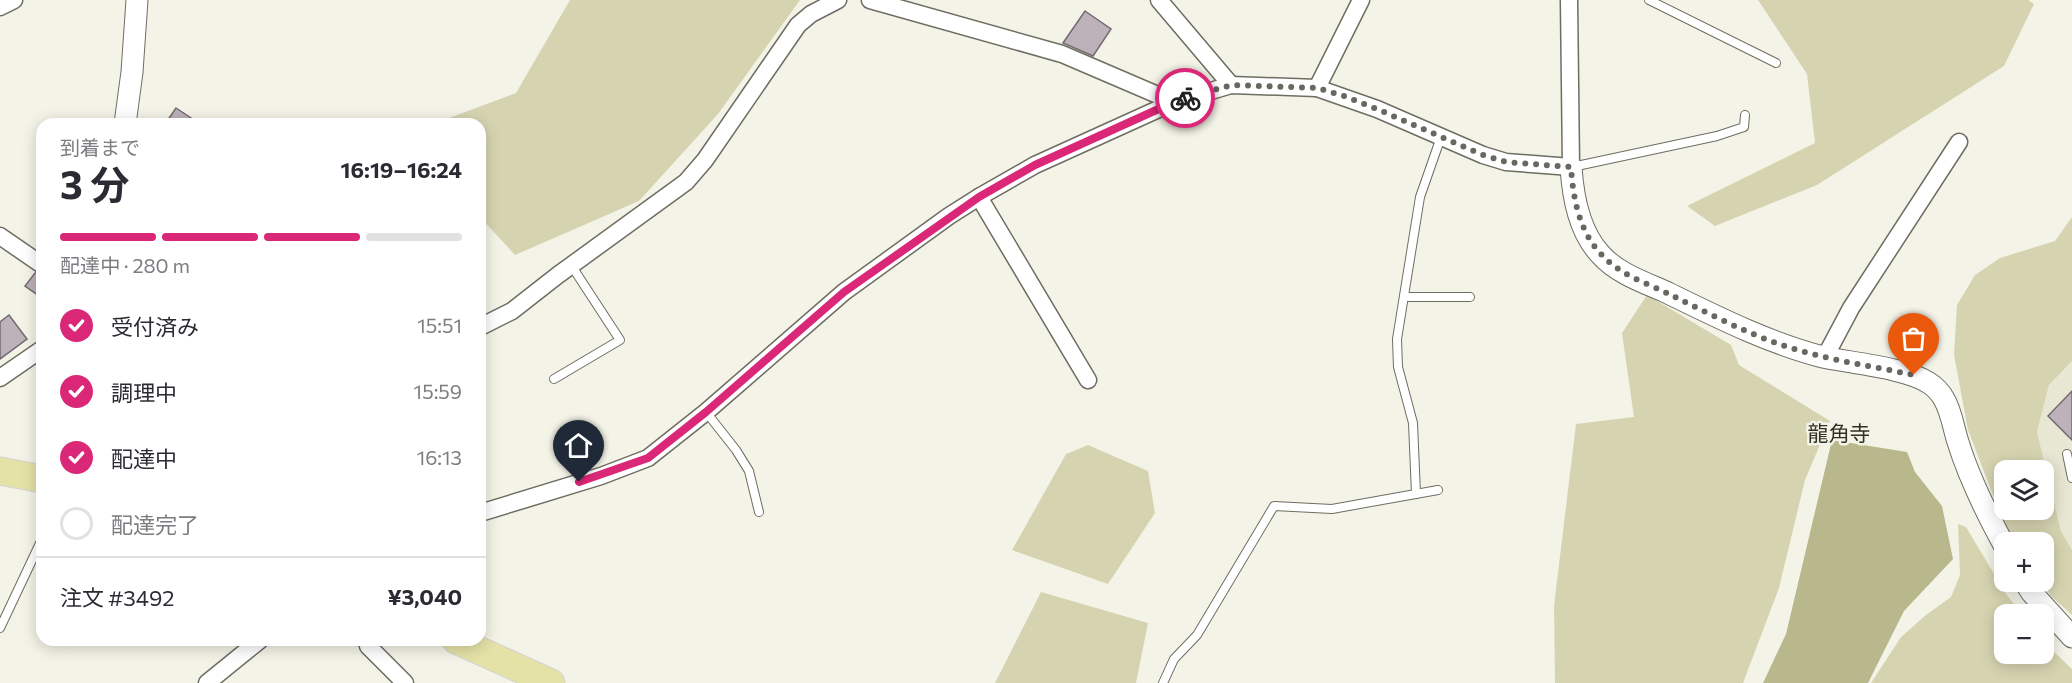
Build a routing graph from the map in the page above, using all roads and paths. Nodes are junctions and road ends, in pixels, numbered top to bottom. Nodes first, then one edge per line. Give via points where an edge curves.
1 (14, 0) edge
2 (137, 0) edge
3 (838, 0) edge
4 (870, 0) edge
5 (1159, 0) edge
6 (1568, 0) edge
7 (1649, 0) edge
8 (1357, 2) edge
9 (0, 7) edge
10 (1776, 63) dead end
11 (1232, 85) junction
12 (1317, 88) junction
13 (1174, 102) junction
14 (1745, 115) dead end
15 (126, 118) edge
16 (1441, 137) junction
17 (1959, 142) dead end
18 (1571, 167) junction
19 (979, 197) junction
20 (0, 236) edge
21 (36, 261) edge
22 (571, 265) junction
23 (1404, 297) junction
24 (1470, 297) dead end
25 (486, 324) edge
26 (36, 353) edge
27 (1825, 357) junction
28 (0, 378) edge
29 (554, 379) dead end
30 (1088, 380) dead end
31 (706, 412) junction
32 (2067, 454) dead end
33 (0, 471) edge
34 (36, 478) edge
35 (2072, 478) edge
36 (1437, 490) dead end
37 (1416, 494) junction
38 (486, 511) edge
39 (759, 512) dead end
40 (1996, 532) edge
41 (36, 552) edge
42 (2031, 592) edge
43 (0, 628) edge
44 (2072, 637) edge
45 (253, 646) edge
46 (368, 646) edge
47 (469, 646) edge
48 (207, 683) edge
49 (405, 683) edge
50 (551, 683) edge
51 (1163, 683) edge

1 - 9 street
2 - 15 street
3 - 22 street via 798,25 686,182
4 - 13 street via 1062,54
5 - 11 street
6 - 18 street
7 - 10 lane
8 - 12 street
11 - 12 street
11 - 13 street
12 - 16 street
13 - 19 street via 1035,165
14 - 18 lane via 1744,127 1717,136
16 - 18 street via 1506,162
16 - 23 lane via 1420,197
17 - 27 street via 1851,308
18 - 27 street via 1574,196 1586,234 1602,256 1624,273 1784,346
19 - 30 street
19 - 31 street via 844,292
20 - 21 street
22 - 25 street via 512,311
22 - 29 lane via 620,340
23 - 24 lane
23 - 37 lane via 1397,339 1398,367 1413,423
26 - 28 street
27 - 40 street via 1914,375 1930,383 1944,397 1957,441
31 - 38 street via 648,458
31 - 39 lane via 749,471
32 - 35 lane
33 - 34 main road
36 - 37 lane
37 - 51 lane via 1332,509 1274,507 1197,635 1174,659
41 - 43 lane
42 - 44 street
45 - 48 street
46 - 49 street
47 - 50 main road

